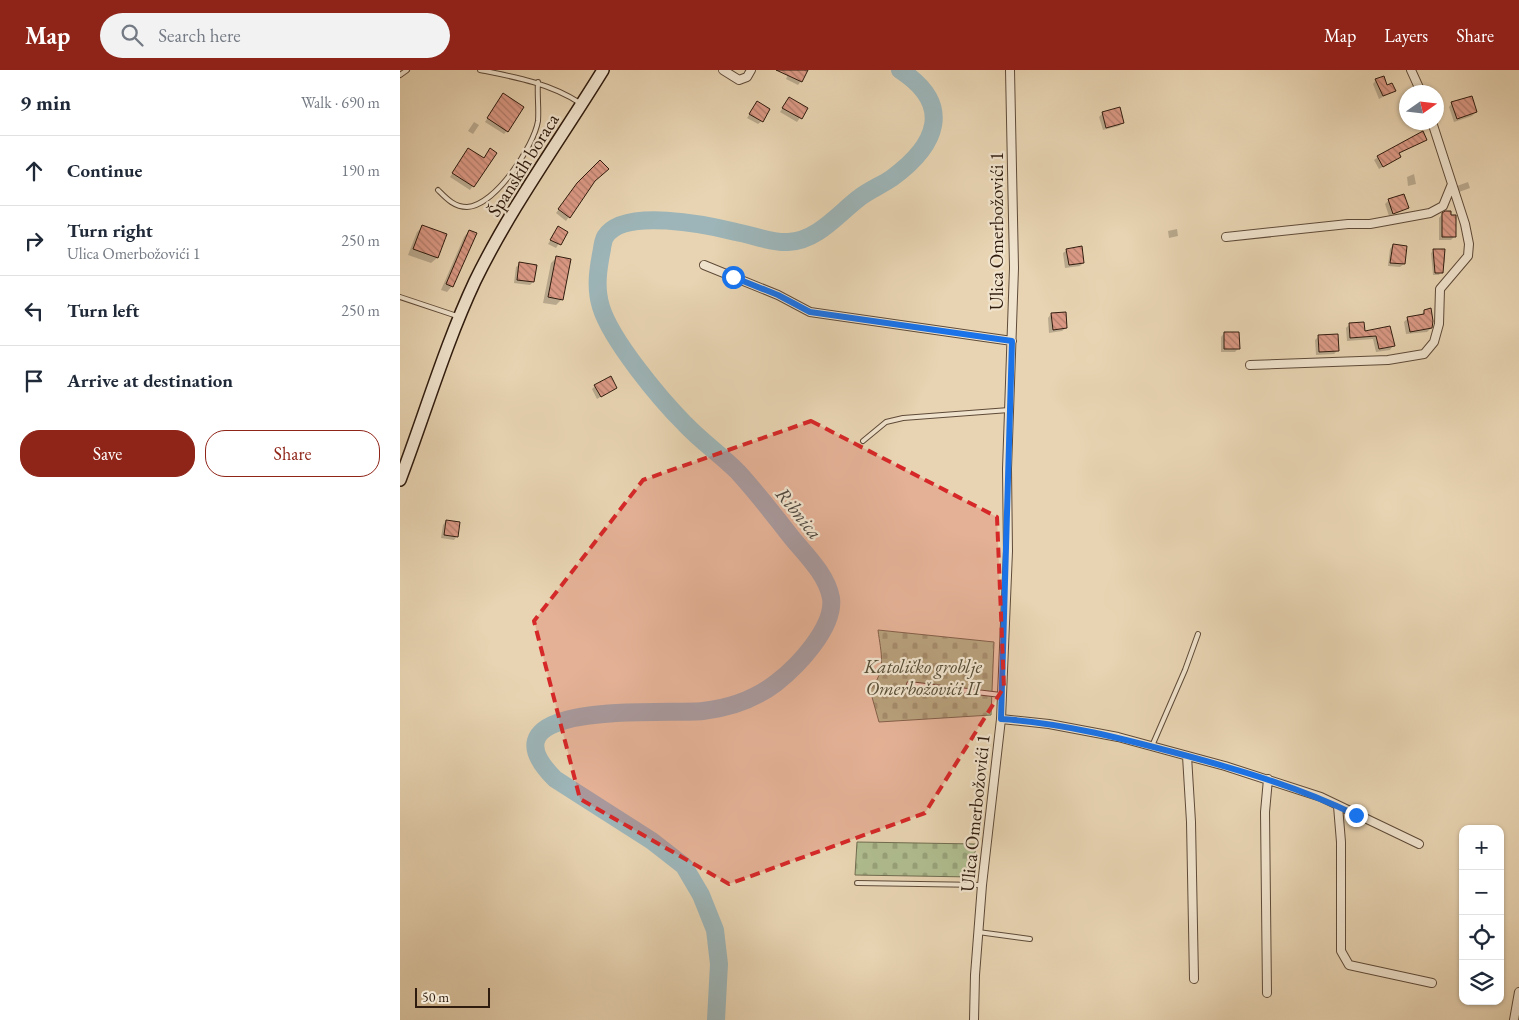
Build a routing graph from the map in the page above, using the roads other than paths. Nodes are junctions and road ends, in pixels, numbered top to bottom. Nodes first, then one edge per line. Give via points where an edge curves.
1 (407, 70) edge
2 (480, 70) edge
3 (602, 70) edge
4 (722, 70) edge
5 (751, 70) edge
6 (1010, 70) edge
7 (1411, 70) edge
8 (400, 74) edge
9 (538, 82) junction
10 (1418, 85) edge
11 (582, 104) junction
12 (1435, 130) edge
13 (1452, 184) junction
14 (438, 190) dead end
15 (1226, 237) dead end
16 (704, 265) dead end
17 (400, 297) edge
18 (460, 316) junction
19 (1012, 341) junction
20 (1250, 365) dead end
21 (1009, 410) junction
22 (863, 441) dead end
23 (400, 480) edge
24 (1198, 634) dead end
25 (909, 684) dead end
26 (1002, 695) junction
27 (1001, 719) junction
28 (1152, 746) junction
29 (1187, 756) junction
30 (1268, 779) junction
31 (1338, 806) junction
32 (1419, 844) dead end
33 (857, 883) dead end
34 (982, 885) junction
35 (978, 932) junction
36 (1030, 939) dead end
37 (1194, 979) dead end
38 (1432, 983) dead end
39 (1519, 992) edge
40 (1267, 993) dead end
41 (974, 1020) edge
42 (1514, 1020) edge

1 - 8 lane
2 - 9 lane
3 - 11 main road, Španskih boraca
4 - 5 street via 739,80 747,77
6 - 19 street, Ulica Omerbožovići 1 via 1014,268
7 - 10 street
9 - 11 lane via 566,93
9 - 14 lane via 538,121 531,143 493,194 476,206 466,207 454,205
11 - 18 main road, Španskih boraca via 498,237
12 - 13 street
13 - 15 street via 1443,206 1430,213 1370,224
13 - 20 street via 1465,224 1468,256 1440,289 1434,342 1424,354 1388,360
16 - 19 street via 778,295 810,312
17 - 18 lane
18 - 23 main road, Španskih boraca
19 - 21 street, Ulica Omerbožovići 1
21 - 22 lane via 903,418 886,422
21 - 26 street, Ulica Omerbožovići 1
24 - 28 lane
25 - 26 lane
26 - 27 street, Ulica Omerbožovići 1
27 - 28 street via 1049,724
27 - 34 street, Ulica Omerbožovići 1
28 - 29 street
29 - 30 street
29 - 37 street
30 - 31 street
30 - 40 street via 1265,849
31 - 32 street
31 - 38 street via 1341,951 1344,959 1349,965
33 - 34 lane
34 - 35 street, Ulica Omerbožovići 1
35 - 36 lane
35 - 41 street, Ulica Omerbožovići 1
39 - 42 street

